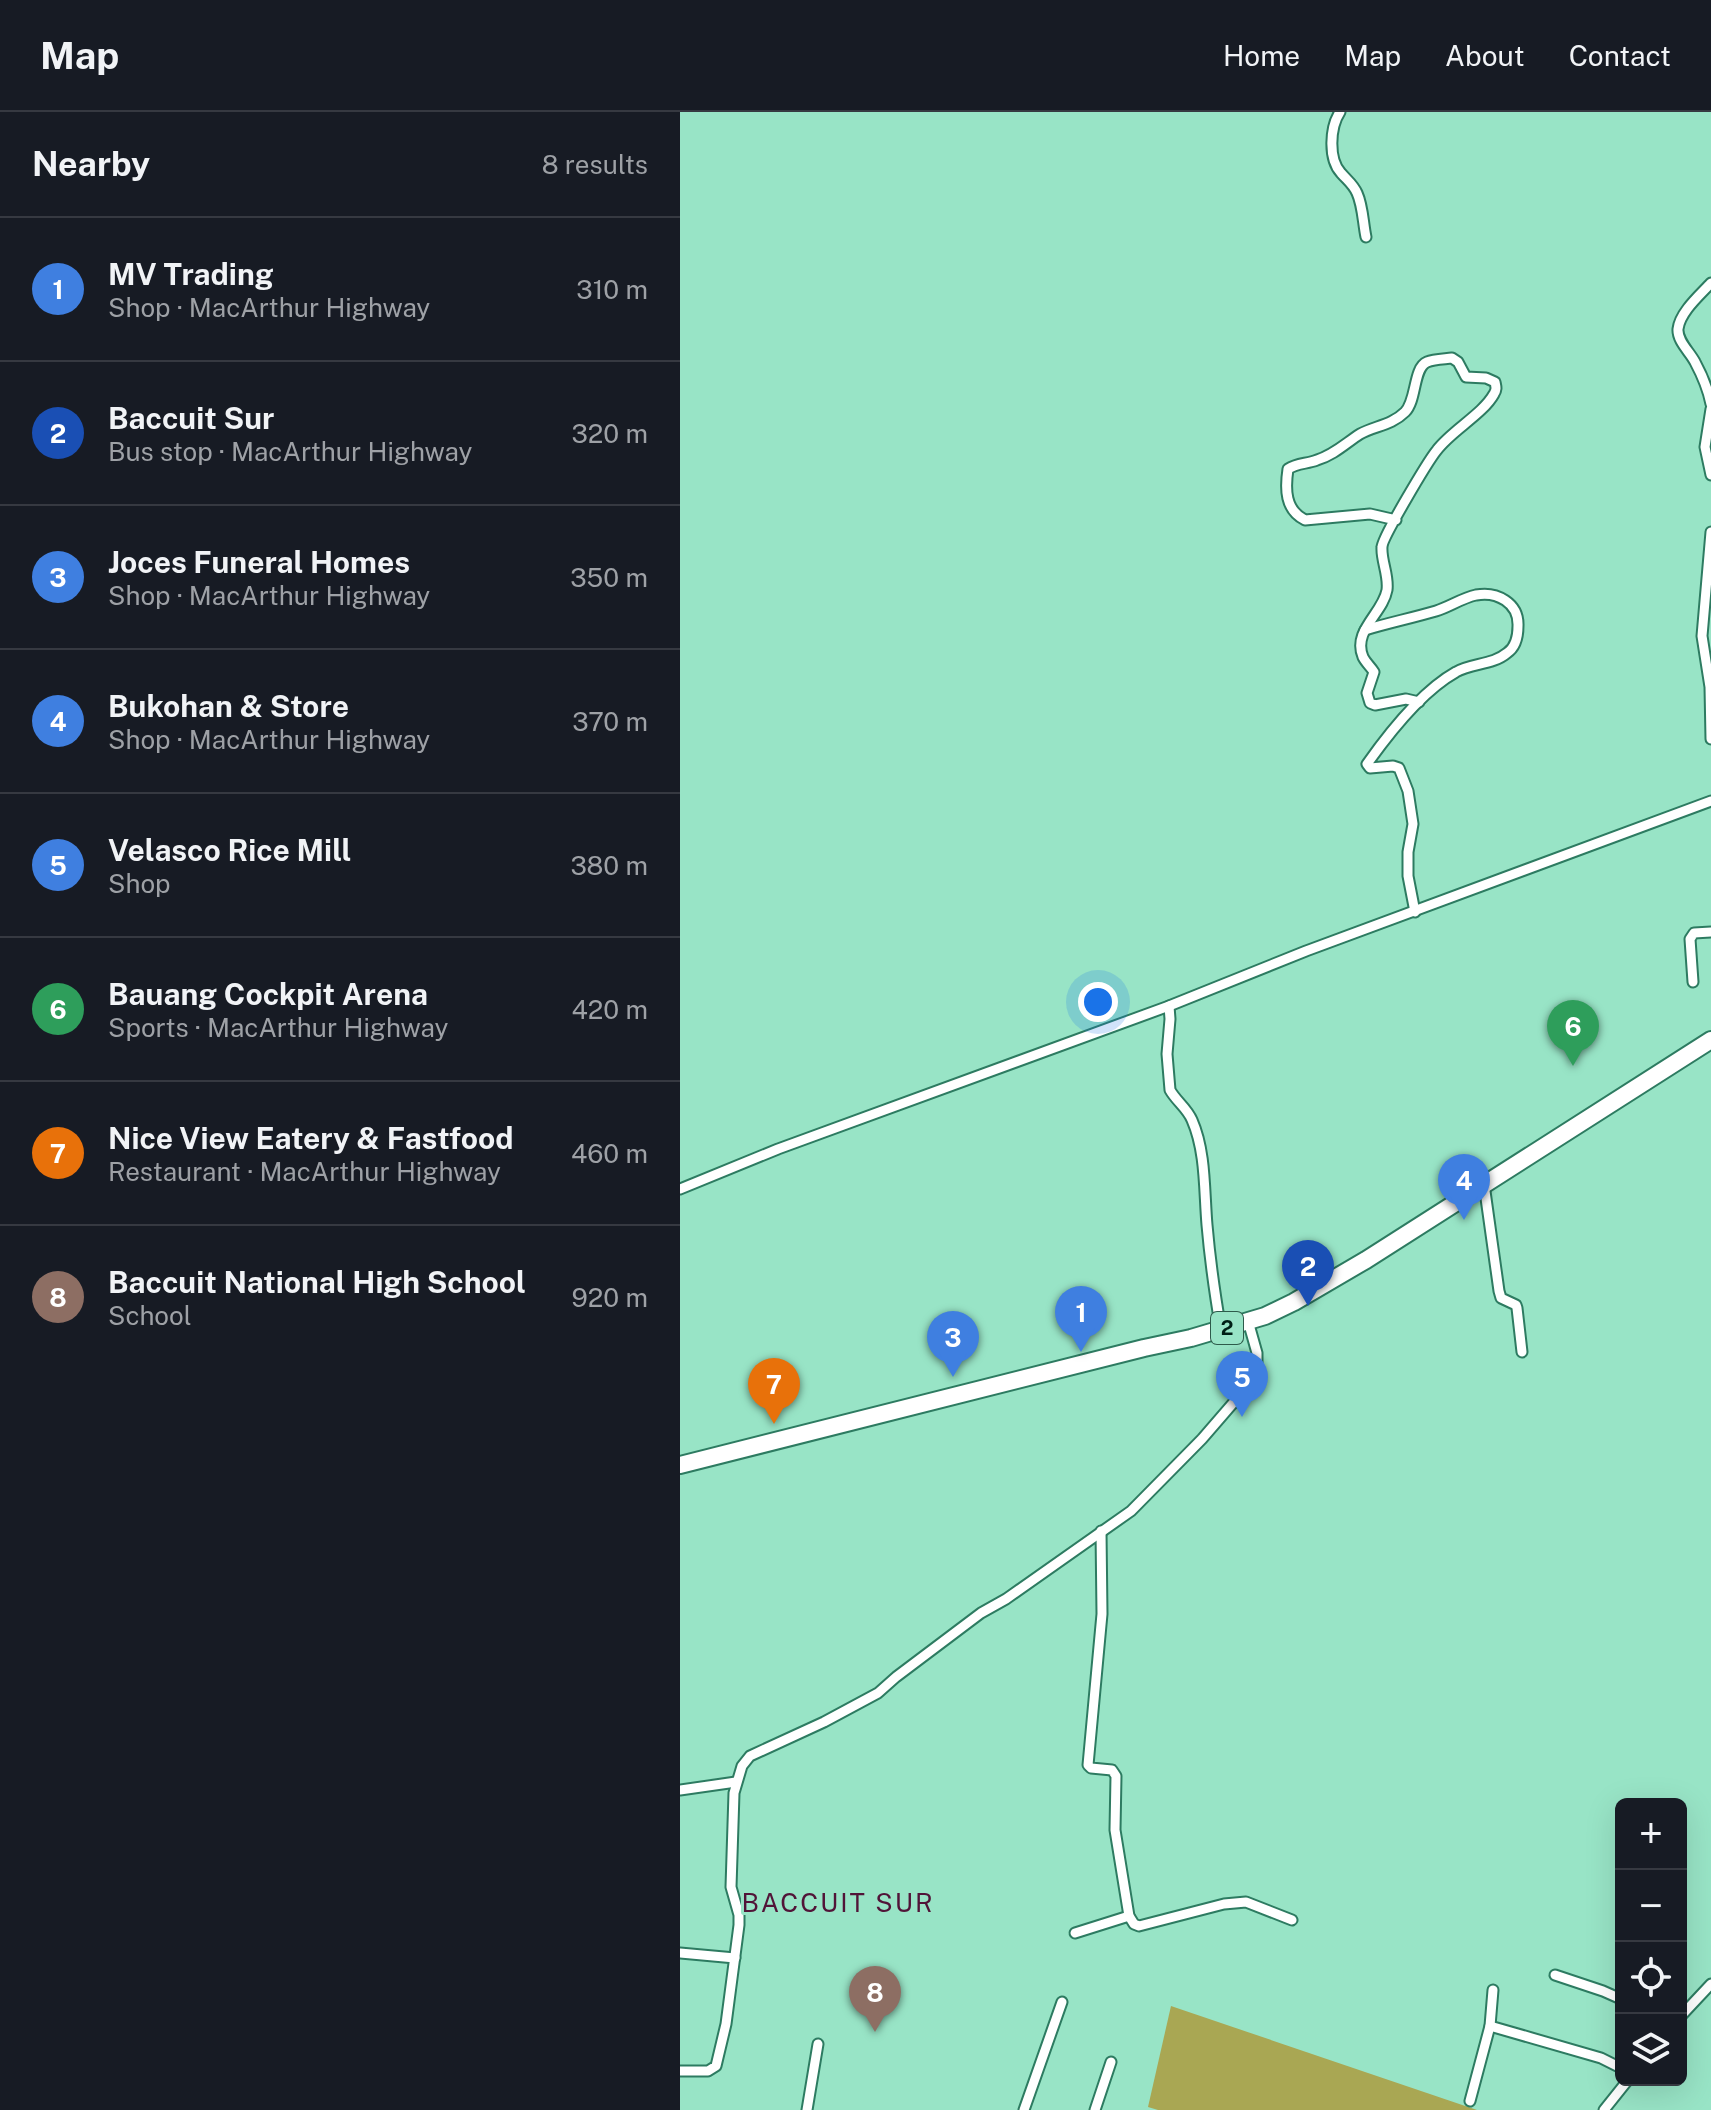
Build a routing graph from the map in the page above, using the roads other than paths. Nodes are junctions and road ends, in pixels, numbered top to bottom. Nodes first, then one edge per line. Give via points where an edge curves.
1 (1340, 112) edge
2 (1366, 237) dead end
3 (1711, 283) edge
4 (1711, 406) edge
5 (1711, 475) edge
6 (1396, 520) junction
7 (1711, 532) edge
8 (1365, 630) junction
9 (1419, 702) junction
10 (1711, 739) edge
11 (1711, 801) edge
12 (1415, 912) junction
13 (1711, 932) edge
14 (1693, 982) dead end
15 (1169, 1006) junction
16 (1711, 1040) edge
17 (1484, 1184) junction
18 (680, 1189) edge
19 (1248, 1321) junction
20 (1221, 1330) junction
21 (1522, 1352) dead end
22 (680, 1465) edge
23 (1101, 1531) junction
24 (736, 1782) junction
25 (680, 1790) edge
26 (1129, 1916) junction
27 (1292, 1920) dead end
28 (1075, 1933) dead end
29 (680, 1953) edge
30 (735, 1958) junction
31 (1555, 1975) dead end
32 (1711, 1984) edge
33 (1493, 1990) dead end
34 (1615, 1996) edge
35 (1062, 2002) dead end
36 (1683, 2014) edge
37 (1490, 2026) junction
38 (818, 2044) dead end
39 (1111, 2062) dead end
40 (1615, 2065) edge
41 (680, 2071) edge
42 (1623, 2086) edge
43 (1470, 2101) dead end
44 (807, 2110) edge
45 (1024, 2110) edge
46 (1095, 2110) edge
47 (1604, 2110) edge

1 - 2 street via 1334,123 1334,162 1359,196
3 - 4 street via 1686,312 1678,332
4 - 5 street via 1705,447
6 - 6 street via 1370,514 1298,517 1289,506 1288,469 1387,425 1412,400 1419,369 1427,362 1452,358 1466,377 1492,379 1495,393 1437,449
6 - 8 street via 1381,547 1386,592
7 - 10 street via 1702,636
8 - 9 street via 1362,654 1374,672 1367,693 1370,703
8 - 9 street via 1474,596 1493,596 1514,607 1518,633 1509,653 1453,673
9 - 12 street via 1367,766 1399,768 1408,791 1413,824 1408,876
11 - 12 street
12 - 15 street
13 - 14 street via 1694,933 1690,939
15 - 18 street
15 - 20 street via 1170,1090 1194,1122
16 - 17 highway, 2
17 - 19 highway, 2 via 1337,1277
17 - 21 street via 1499,1291 1501,1298 1516,1305
19 - 20 highway, 2
19 - 23 street via 1257,1353 1253,1380 1131,1511
20 - 22 highway, 2
23 - 24 street via 981,1613 878,1693 750,1756
23 - 26 street via 1102,1614 1088,1765 1115,1773 1115,1830
24 - 25 street
24 - 30 street via 731,1875 739,1915
26 - 27 street via 1134,1924 1143,1925 1246,1902
26 - 28 street
29 - 30 street
30 - 41 street via 716,2066
31 - 34 street
32 - 36 street
33 - 37 street
35 - 45 street
37 - 40 street
37 - 43 street
38 - 44 street
39 - 46 street
42 - 47 street

